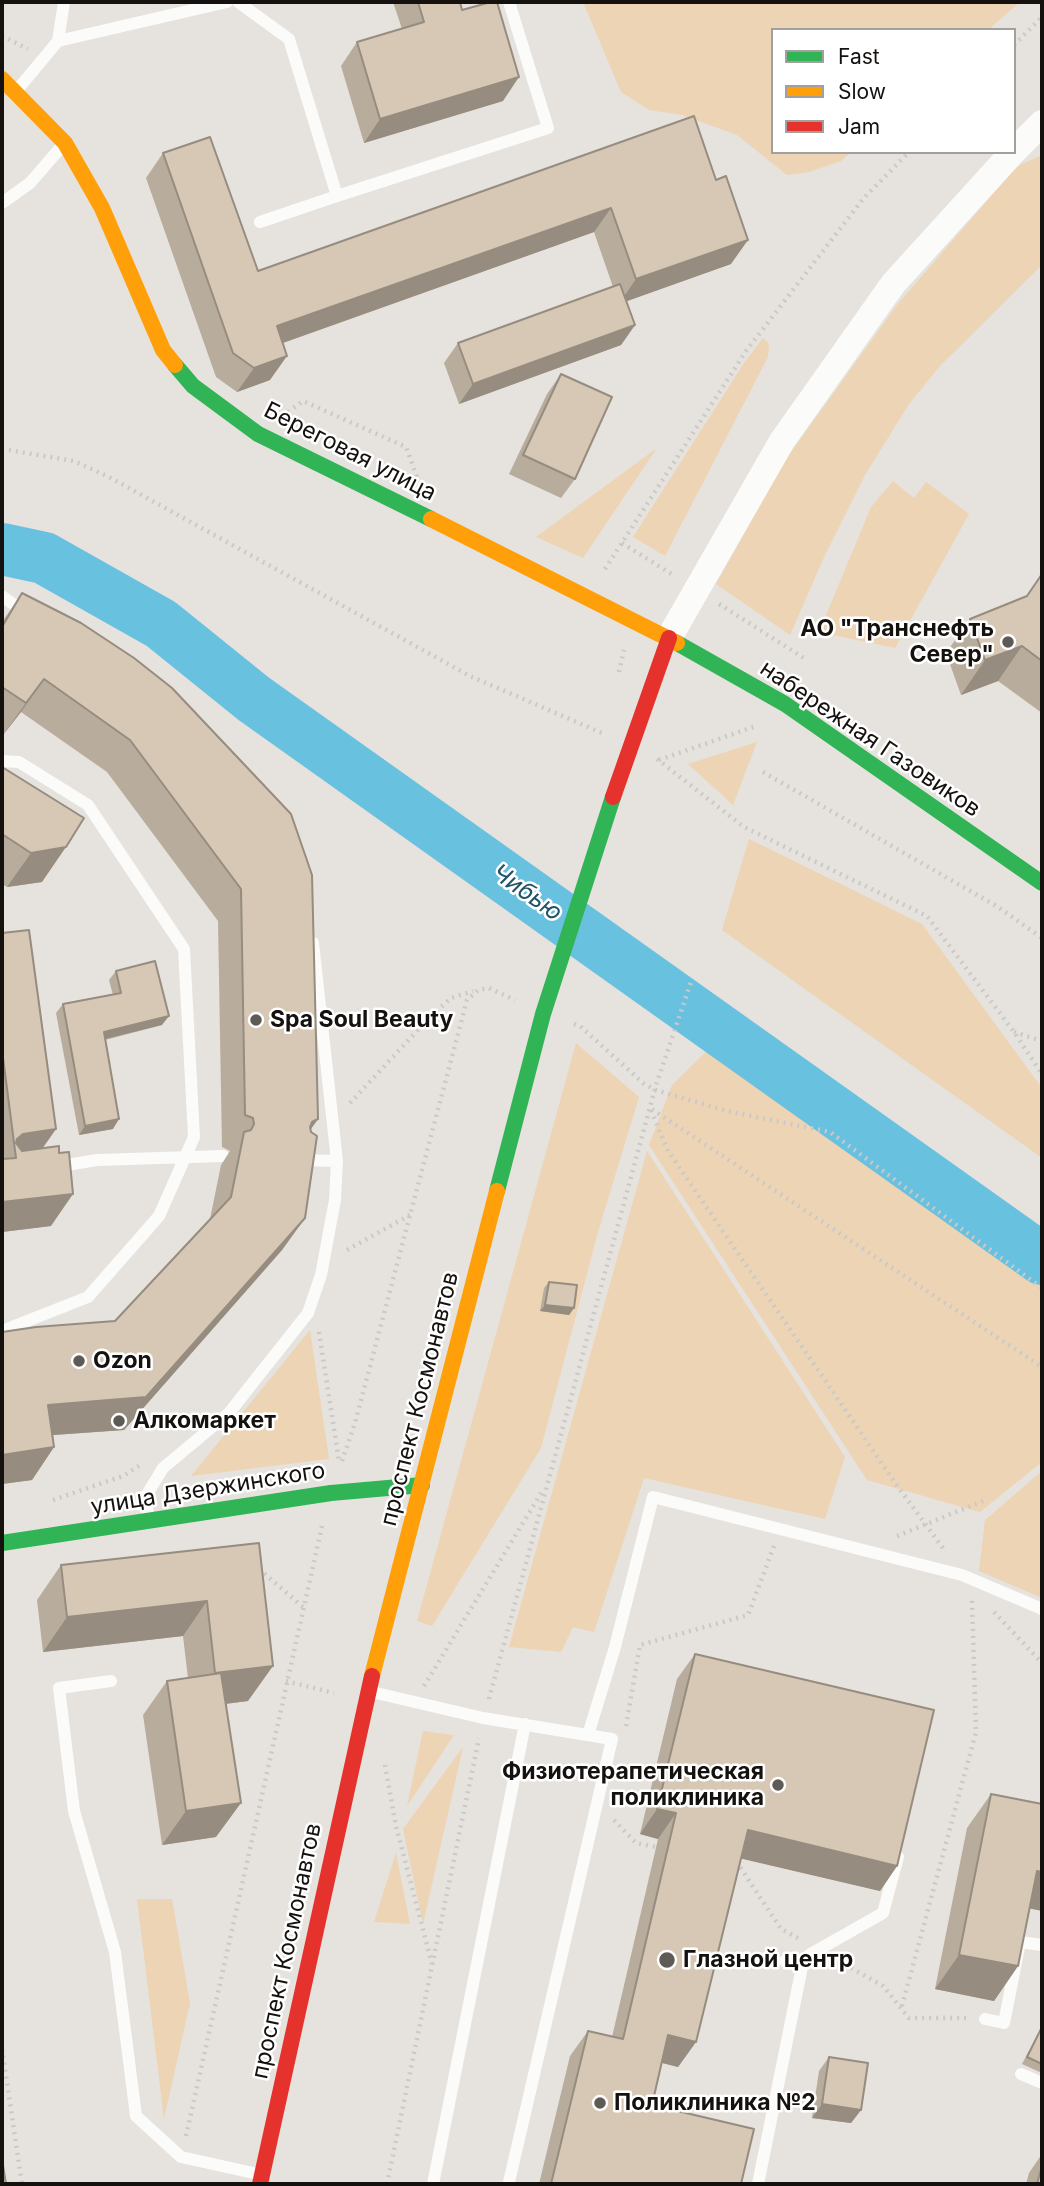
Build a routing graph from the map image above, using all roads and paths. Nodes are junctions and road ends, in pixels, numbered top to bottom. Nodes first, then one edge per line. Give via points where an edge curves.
1 (64, 2) edge
2 (227, 2) edge
3 (238, 2) edge
4 (509, 2) edge
5 (1042, 16) edge
6 (2, 36) edge
7 (58, 41) junction
8 (1016, 43) edge
9 (39, 64) junction
10 (2, 79) edge
11 (15, 92) junction
12 (1042, 123) edge
13 (65, 143) junction
14 (1016, 149) edge
15 (907, 154) edge
16 (1011, 154) edge
17 (337, 196) junction
18 (2, 203) edge
19 (260, 222) dead end
20 (284, 415) dead end
21 (2, 449) edge
22 (420, 485) dead end
23 (2, 596) edge
24 (592, 598) junction
25 (33, 618) edge
26 (669, 638) junction
27 (627, 639) dead end
28 (618, 675) dead end
29 (607, 722) dead end
30 (768, 722) dead end
31 (630, 743) junction
32 (658, 760) junction
33 (2, 761) edge
34 (763, 772) dead end
35 (1042, 883) edge
36 (312, 935) edge
37 (1042, 938) edge
38 (691, 982) dead end
39 (519, 989) dead end
40 (478, 990) junction
41 (580, 1026) dead end
42 (1014, 1032) junction
43 (1042, 1041) edge
44 (1042, 1074) edge
45 (655, 1087) junction
46 (650, 1108) junction
47 (332, 1121) junction
48 (223, 1156) dead end
49 (185, 1158) junction
50 (296, 1160) edge
51 (337, 1161) junction
52 (43, 1168) edge
53 (1042, 1288) edge
54 (313, 1298) junction
55 (2, 1331) edge
56 (1042, 1367) edge
57 (123, 1476) dead end
58 (547, 1483) junction
59 (422, 1485) junction
60 (331, 1493) junction
61 (45, 1502) dead end
62 (983, 1502) dead end
63 (148, 1522) junction
64 (926, 1525) junction
65 (2, 1543) edge
66 (775, 1543) dead end
67 (863, 1550) junction
68 (962, 1575) junction
69 (972, 1588) junction
70 (1042, 1609) edge
71 (1042, 1662) edge
72 (111, 1681) dead end
73 (422, 1689) dead end
74 (369, 1691) junction
75 (484, 1718) junction
76 (524, 1724) junction
77 (588, 1735) junction
78 (624, 1737) dead end
79 (384, 1758) dead end
80 (607, 1830) dead end
81 (901, 1845) edge
82 (662, 1849) dead end
83 (727, 1864) edge
84 (1042, 1945) edge
85 (818, 1950) junction
86 (785, 1961) dead end
87 (432, 1965) junction
88 (802, 1967) junction
89 (902, 2006) junction
90 (985, 2019) joint
91 (2, 2049) edge
92 (1021, 2074) dead end
93 (1042, 2083) edge
94 (181, 2157) junction
95 (261, 2179) edge
96 (509, 2182) dead end
97 (22, 2184) edge
98 (387, 2184) edge
99 (433, 2184) edge
100 (758, 2184) edge

1 - 7 lane
2 - 7 lane
3 - 17 lane via 289,39
4 - 17 lane via 548,128
5 - 8 path
6 - 9 path via 27,47
7 - 9 lane
9 - 11 lane
10 - 11 main road, Береговая улица
11 - 13 main road, Береговая улица
12 - 14 street
13 - 18 lane via 30,183
13 - 24 main road, Береговая улица via 102,208 163,350 193,386 258,434
15 - 24 path via 863,199 746,351 600,576
16 - 26 street via 893,284 782,441
17 - 19 lane
20 - 22 path via 303,401 406,447
21 - 29 path via 74,461 470,676 604,734
23 - 25 lane
24 - 26 main road, Береговая улица
26 - 31 main road, проспект Космонавтов
26 - 35 main road, набережная Газовиков via 785,704
27 - 28 path
30 - 32 path
31 - 32 path
31 - 59 main road, проспект Космонавтов via 543,1014
32 - 42 path via 744,827 927,916
33 - 49 lane via 19,762 88,805 184,949 194,1137
34 - 37 path via 998,907
36 - 47 lane
38 - 45 path
39 - 40 path via 514,1001 489,988
40 - 47 path via 451,998
40 - 54 path via 467,1000 340,1466
41 - 45 path via 643,1083
42 - 43 path
42 - 44 path
45 - 46 path
45 - 53 path via 727,1111 830,1132
46 - 56 path
46 - 58 path
46 - 64 path via 668,1151
47 - 51 lane
48 - 49 lane
49 - 52 lane via 97,1160
49 - 55 lane via 159,1216 88,1297
50 - 51 lane
51 - 54 lane via 335,1200
54 - 63 lane via 308,1312 229,1413 163,1468 146,1496
57 - 61 path
58 - 73 path
58 - 75 path
59 - 60 main road, улица Дзержинского
59 - 74 main road, проспект Космонавтов
60 - 63 main road, улица Дзержинского
60 - 94 path
62 - 64 path
63 - 65 main road, улица Дзержинского
64 - 67 path
64 - 68 path
66 - 78 path via 748,1615 640,1645
67 - 68 lane
67 - 77 lane via 653,1497
68 - 69 path
68 - 70 lane
69 - 71 path
69 - 89 path via 976,1732
72 - 94 lane via 59,1688 74,1811 115,1952 136,2116
74 - 75 lane
74 - 95 main road, проспект Космонавтов
75 - 76 lane
75 - 87 path
76 - 77 lane
76 - 99 lane
77 - 96 lane via 612,1739
79 - 87 path via 396,1826
80 - 82 path via 610,1816 636,1843
81 - 85 lane via 883,1913
83 - 85 path via 740,1867 781,1929
84 - 90 lane via 1020,1942 1004,2023
85 - 88 lane
85 - 89 path via 883,1986
86 - 88 lane
87 - 98 path
88 - 100 lane
89 - 90 path via 909,2018
91 - 97 path
92 - 93 lane
94 - 95 lane

